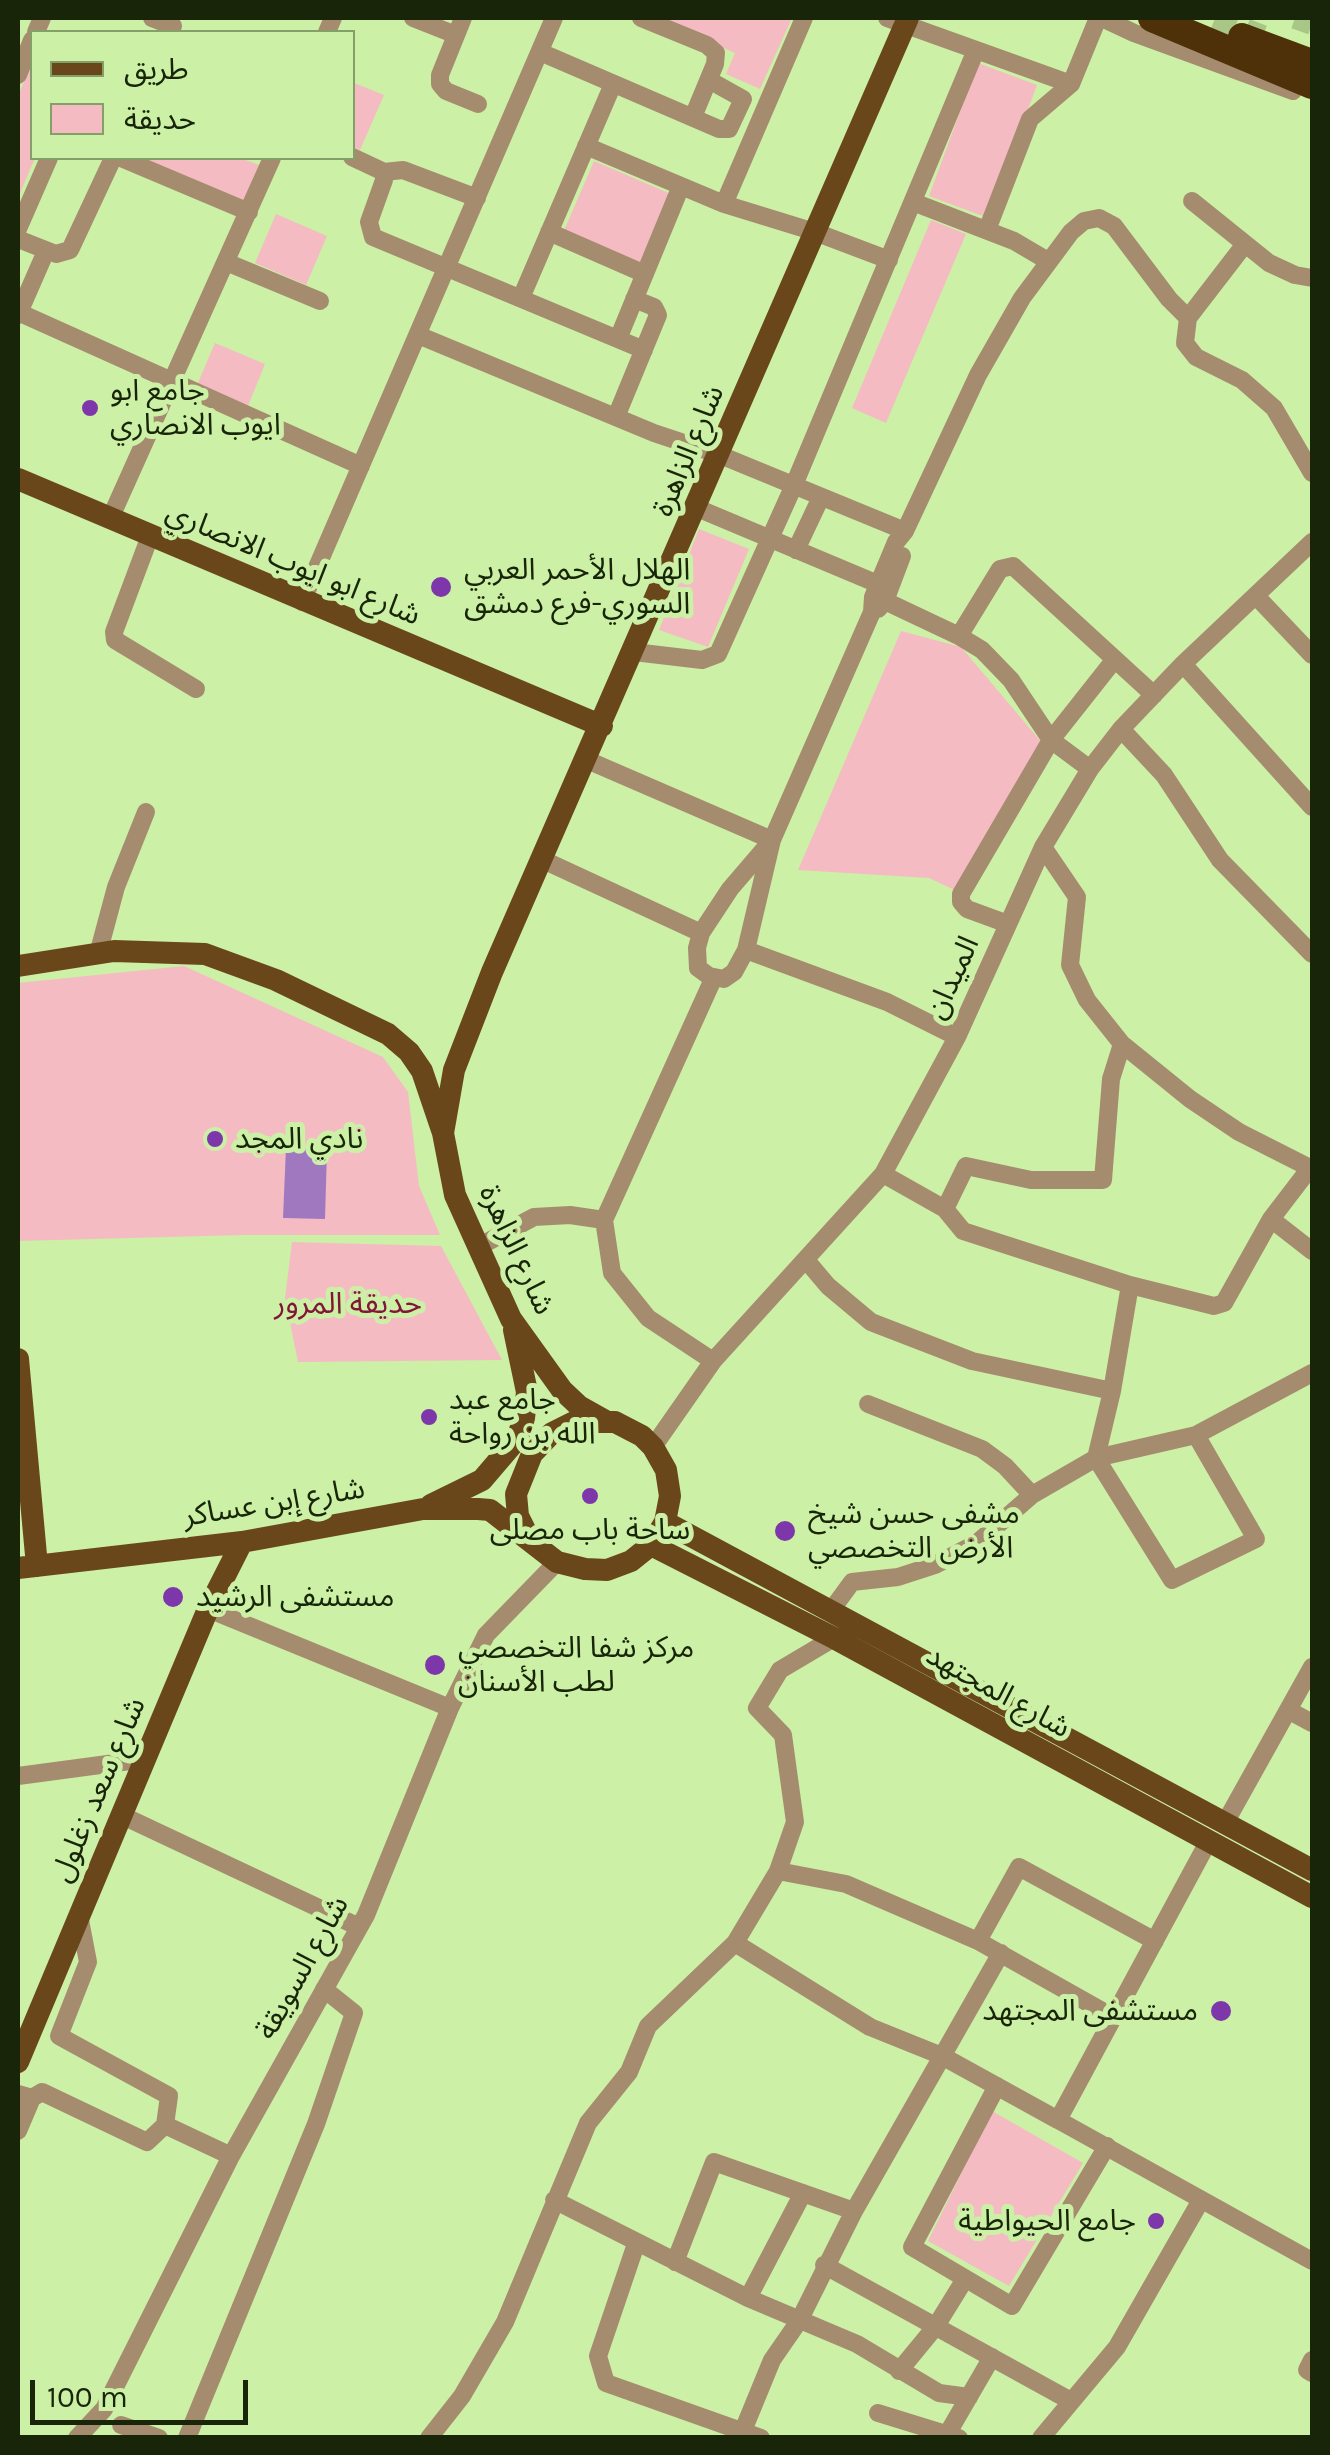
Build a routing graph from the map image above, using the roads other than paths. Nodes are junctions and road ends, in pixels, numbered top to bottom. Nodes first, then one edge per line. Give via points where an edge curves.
1 (152, 18) edge
2 (413, 18) edge
3 (554, 18) edge
4 (641, 18) edge
5 (804, 18) edge
6 (1100, 18) edge
7 (1152, 18) edge
8 (1189, 18) edge
9 (900, 20) edge
10 (173, 25) edge
11 (460, 26) edge
12 (30, 50) edge
13 (976, 50) junction
14 (540, 52) junction
15 (1312, 62) edge
16 (18, 75) edge
17 (708, 80) junction
18 (614, 84) junction
19 (1072, 84) junction
20 (1312, 85) edge
21 (1312, 98) edge
22 (478, 104) dead end
23 (692, 118) junction
24 (586, 146) junction
25 (355, 158) edge
26 (49, 160) edge
27 (112, 160) edge
28 (126, 160) edge
29 (271, 160) edge
30 (384, 172) junction
31 (681, 186) junction
32 (477, 198) junction
33 (914, 202) junction
34 (1192, 202) dead end
35 (724, 204) junction
36 (248, 212) junction
37 (18, 229) edge
38 (987, 230) junction
39 (549, 232) junction
40 (815, 232) junction
41 (18, 239) edge
42 (1245, 244) junction
43 (46, 251) junction
44 (889, 260) junction
45 (1048, 261) junction
46 (226, 262) junction
47 (447, 268) junction
48 (645, 274) junction
49 (1312, 278) edge
50 (520, 298) junction
51 (634, 299) junction
52 (320, 301) dead end
53 (18, 313) edge
54 (1188, 318) junction
55 (418, 335) junction
56 (618, 339) junction
57 (644, 350) junction
58 (172, 382) junction
59 (616, 417) junction
60 (720, 455) junction
61 (360, 466) junction
62 (1312, 473) edge
63 (18, 479) edge
64 (794, 485) junction
65 (821, 496) junction
66 (697, 508) junction
67 (110, 519) junction
68 (906, 532) junction
69 (150, 536) junction
70 (770, 538) junction
71 (1312, 542) edge
72 (796, 550) junction
73 (1256, 596) junction
74 (878, 599) junction
75 (302, 602) junction
76 (959, 636) junction
77 (634, 652) junction
78 (1312, 654) edge
79 (1114, 659) junction
80 (1183, 664) junction
81 (196, 689) dead end
82 (1154, 694) junction
83 (602, 726) junction
84 (1121, 729) junction
85 (1051, 740) junction
86 (587, 760) junction
87 (1090, 769) junction
88 (1312, 807) edge
89 (146, 812) dead end
90 (772, 840) junction
91 (1043, 847) junction
92 (541, 859) junction
93 (1008, 924) junction
94 (701, 932) junction
95 (746, 950) junction
96 (98, 954) junction
97 (1312, 954) edge
98 (18, 966) edge
99 (714, 977) junction
100 (956, 1036) junction
101 (1122, 1044) junction
102 (443, 1133) junction
103 (1311, 1168) edge
104 (883, 1174) junction
105 (944, 1209) junction
106 (1271, 1219) junction
107 (604, 1220) junction
108 (478, 1248) junction
109 (1312, 1252) edge
110 (806, 1260) junction
111 (1130, 1285) junction
112 (511, 1319) junction
113 (18, 1359) edge
114 (714, 1361) junction
115 (1312, 1374) edge
116 (1112, 1392) junction
117 (868, 1404) dead end
118 (604, 1420) junction
119 (1196, 1435) junction
120 (652, 1447) junction
121 (1096, 1458) junction
122 (1032, 1495) junction
123 (423, 1508) junction
124 (665, 1522) junction
125 (530, 1540) junction
126 (242, 1542) junction
127 (651, 1545) junction
128 (557, 1562) junction
129 (27, 1567) edge
130 (208, 1609) junction
131 (830, 1612) junction
132 (834, 1638) junction
133 (1312, 1667) edge
134 (450, 1708) junction
135 (1288, 1710) junction
136 (1312, 1723) edge
137 (145, 1759) junction
138 (18, 1776) edge
139 (121, 1815) junction
140 (1225, 1823) junction
141 (1208, 1842) junction
142 (1312, 1870) edge
143 (778, 1871) junction
144 (1312, 1897) edge
145 (79, 1914) junction
146 (359, 1928) junction
147 (978, 1940) junction
148 (1155, 1940) junction
149 (735, 1943) junction
150 (1001, 1953) junction
151 (324, 1989) junction
152 (1113, 2017) junction
153 (942, 2056) junction
154 (18, 2062) edge
155 (997, 2086) junction
156 (25, 2096) edge
157 (1058, 2120) junction
158 (165, 2125) junction
159 (18, 2131) edge
160 (1107, 2146) junction
161 (231, 2156) junction
162 (803, 2193) junction
163 (554, 2200) junction
164 (1202, 2200) junction
165 (854, 2210) junction
166 (636, 2244) junction
167 (1312, 2260) edge
168 (674, 2262) junction
169 (824, 2265) junction
170 (964, 2278) junction
171 (748, 2298) junction
172 (798, 2321) junction
173 (936, 2326) junction
174 (992, 2357) junction
175 (899, 2371) junction
176 (969, 2397) junction
177 (1069, 2400) junction
178 (104, 2409) junction
179 (878, 2413) dead end
180 (119, 2431) edge
181 (740, 2433) edge
182 (951, 2436) edge
183 (77, 2438) edge
184 (159, 2438) edge
185 (187, 2438) edge
186 (429, 2438) edge
187 (761, 2438) edge
188 (1041, 2438) edge

1 - 10 street
2 - 11 street
3 - 14 street
4 - 17 street via 713,48 717,58
5 - 35 street
6 - 19 street
6 - 21 street
7 - 20 highway
8 - 15 highway
9 - 13 street
9 - 40 main road, شارع الزاهرة
11 - 22 street via 440,84
12 - 16 street
13 - 19 street
13 - 33 street
14 - 18 street
14 - 32 street
17 - 23 street
17 - 23 street via 742,96 734,125 722,130
18 - 23 street
18 - 24 street
19 - 38 street via 1030,119
24 - 31 street
24 - 39 street
25 - 30 street
26 - 37 street
27 - 43 street via 74,246 61,254
28 - 36 street
29 - 36 street
30 - 32 street via 403,170
30 - 47 street via 370,232
31 - 35 street
31 - 48 street
32 - 47 street
33 - 38 street
33 - 44 street
34 - 42 street
35 - 40 street
36 - 46 street
38 - 45 street
39 - 48 street
39 - 50 street
40 - 44 street
40 - 60 main road, شارع الزاهرة
41 - 43 street
42 - 49 street via 1282,270
42 - 54 street
43 - 53 street
44 - 64 street
45 - 54 street via 1084,221 1107,221
45 - 68 street via 978,375
46 - 52 street
46 - 58 street
47 - 50 street
47 - 55 street
48 - 51 street
50 - 56 street
51 - 56 street
51 - 57 street via 658,315
53 - 58 street
54 - 62 street via 1189,351 1242,380 1274,408
55 - 59 street
55 - 61 street
56 - 57 street
57 - 59 street
58 - 61 street
58 - 67 street
59 - 60 street
60 - 64 street
60 - 66 main road, شارع الزاهرة
61 - 75 street
63 - 67 main road, شارع ابو ايوب الانصاري
64 - 65 street
64 - 70 street
65 - 68 street
65 - 72 street
66 - 70 street
66 - 77 main road, شارع الزاهرة
67 - 69 main road, شارع ابو ايوب الانصاري
68 - 74 street via 896,542
69 - 75 main road, شارع ابو ايوب الانصاري
69 - 81 street via 115,640
70 - 72 street
70 - 77 street via 714,658
71 - 73 street, الميدان
72 - 74 street
73 - 78 street
73 - 80 street, الميدان
74 - 76 street
74 - 90 street
75 - 83 main road, شارع ابو ايوب الانصاري
76 - 79 street via 1000,568 1013,566
76 - 85 street via 1011,680
77 - 83 main road, شارع الزاهرة
79 - 82 street
79 - 85 street
80 - 82 street, الميدان
80 - 88 street
82 - 84 street, الميدان
83 - 86 main road, شارع الزاهرة
84 - 87 street, الميدان
84 - 97 street via 1164,774 1220,860
85 - 87 street
85 - 93 street via 961,894 967,909
86 - 90 street
86 - 92 main road, شارع الزاهرة
87 - 91 street, الميدان
89 - 96 street
90 - 94 street
90 - 95 street
91 - 93 street, الميدان
91 - 101 street via 1077,897 1070,964 1087,1000
92 - 94 street
92 - 102 main road, شارع الزاهرة via 462,1044
93 - 100 street, الميدان
94 - 99 street via 698,968
95 - 99 street via 734,972
95 - 100 street via 887,1002
96 - 98 main road, شارع الزاهرة
96 - 102 main road, شارع الزاهرة via 205,954 388,1034 422,1071
99 - 107 street
100 - 104 street, الميدان
101 - 103 street via 1239,1132
101 - 105 street via 1111,1079 1102,1180 1031,1180 966,1166
102 - 108 main road, شارع الزاهرة via 450,1175
103 - 106 street
104 - 105 street
104 - 110 street, الميدان
105 - 111 street via 963,1231
106 - 109 street
106 - 111 street via 1224,1303
107 - 108 street via 534,1217
107 - 114 street via 612,1273 648,1318
108 - 112 main road, شارع الزاهرة
110 - 114 street, الميدان
110 - 116 street via 871,1322 972,1361
111 - 116 street
112 - 118 main road, شارع الزاهرة via 562,1390
112 - 123 main road via 527,1392 517,1439 482,1480
113 - 129 main road
114 - 120 street, الميدان
115 - 119 street
116 - 121 street
117 - 122 street via 982,1450
118 - 120 main road via 629,1428
118 - 125 main road via 574,1422 532,1454 516,1494
119 - 121 street
119 - 121 street via 1256,1540 1172,1580
120 - 124 main road via 666,1470
121 - 122 street
122 - 131 street via 977,1543 935,1566 852,1582
123 - 125 main road, شارع إبن عساكر via 490,1510
123 - 126 main road, شارع إبن عساكر
124 - 127 main road
124 - 131 main road, شارع المجتهد
125 - 128 main road
126 - 129 main road, شارع إبن عساكر
126 - 130 main road, شارع سعد زغلول
127 - 128 main road via 607,1570
127 - 132 main road, شارع المجتهد
128 - 134 street, شارع السويقة via 486,1635
130 - 134 street
130 - 137 main road, شارع سعد زغلول
131 - 140 main road, شارع المجتهد
132 - 141 main road, شارع المجتهد
132 - 143 street via 780,1670 758,1708 784,1735 795,1822
133 - 135 street
134 - 146 street, شارع السويقة
135 - 136 street
135 - 140 street
137 - 138 street
137 - 139 main road, شارع سعد زغلول
139 - 145 main road, شارع سعد زغلول
139 - 146 street
140 - 142 main road, شارع المجتهد
141 - 144 main road, شارع المجتهد
141 - 148 street
143 - 147 street via 846,1884
143 - 149 street
145 - 154 main road, شارع سعد زغلول
145 - 158 street via 88,1962 58,2036 169,2096
146 - 151 street, شارع السويقة
147 - 148 street via 1019,1867
147 - 150 street
148 - 152 street
149 - 153 street via 870,2026
149 - 163 street via 648,2026 628,2072 588,2122
150 - 152 street
150 - 153 street
151 - 161 street, شارع السويقة
151 - 185 street via 354,2013 316,2124
152 - 157 street
153 - 155 street
153 - 165 street
155 - 157 street
155 - 170 street via 912,2247
156 - 158 street via 42,2092 147,2142
156 - 159 street
157 - 160 street
158 - 161 street
160 - 164 street
160 - 170 street via 1012,2306
161 - 178 street, شارع السويقة
162 - 165 street
162 - 168 street via 714,2162
162 - 171 street
163 - 166 street
163 - 186 street via 505,2322
164 - 167 street
164 - 177 street via 1117,2346
165 - 169 street
166 - 168 street
166 - 181 street via 598,2356 606,2384
168 - 171 street
169 - 172 street
169 - 173 street
170 - 173 street
171 - 172 street
172 - 175 street via 856,2344
172 - 181 street via 772,2360
173 - 174 street
173 - 175 street
174 - 176 street
174 - 177 street
175 - 176 street via 939,2392
176 - 182 street
177 - 188 street
178 - 180 street
178 - 183 street, شارع السويقة
179 - 182 street
180 - 184 street
181 - 187 street

